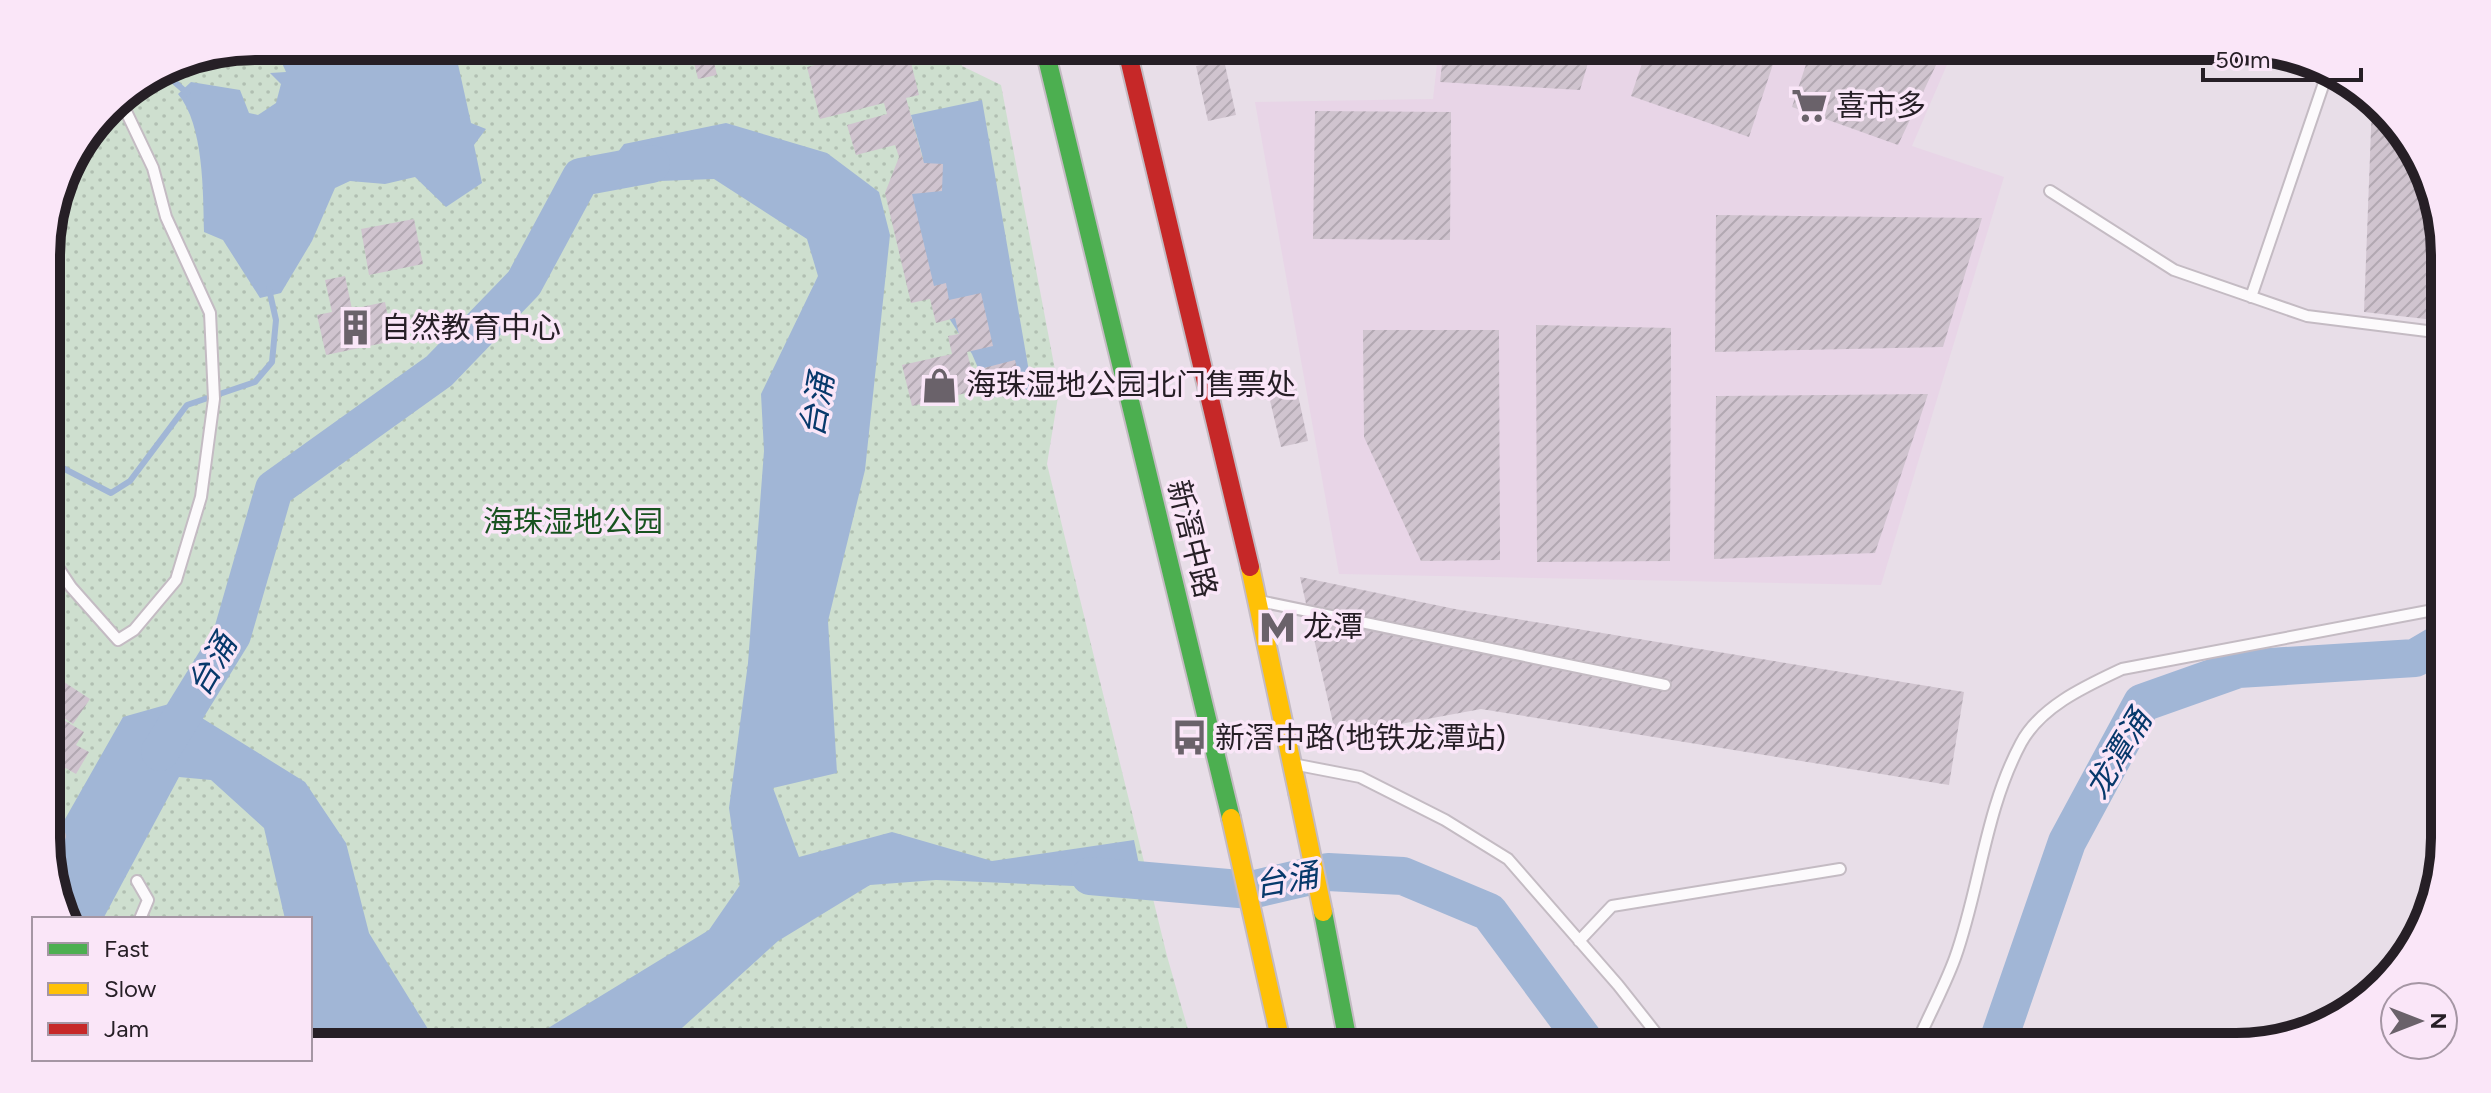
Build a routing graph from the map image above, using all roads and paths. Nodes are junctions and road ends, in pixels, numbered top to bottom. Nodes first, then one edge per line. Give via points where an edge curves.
1 (1047, 60) edge
2 (1129, 60) edge
3 (2324, 81) edge
4 (123, 111) edge
5 (2050, 191) dead end
6 (2251, 297) junction
7 (2431, 332) edge
8 (60, 570) edge
9 (1258, 601) junction
10 (2431, 610) edge
11 (1665, 685) dead end
12 (1293, 764) junction
13 (1840, 869) dead end
14 (137, 881) dead end
15 (141, 917) edge
16 (1579, 941) junction
17 (1279, 1033) edge
18 (1346, 1033) edge
19 (1655, 1033) edge
20 (1921, 1033) edge

1 - 17 highway, 新滘中路
2 - 9 highway, 新滘中路
3 - 6 lane
4 - 8 lane via 153,168 166,217 210,313 214,399 201,497 176,580 134,630 118,640
5 - 6 lane via 2174,270
6 - 7 lane via 2307,316
9 - 11 lane
9 - 12 highway, 新滘中路
10 - 20 lane via 2122,669 2050,710 2021,742 1983,843 1955,957
12 - 16 lane via 1360,777 1445,820 1508,859
12 - 18 highway, 新滘中路, bridge
13 - 16 lane via 1612,906
14 - 15 lane via 148,900
16 - 19 lane

